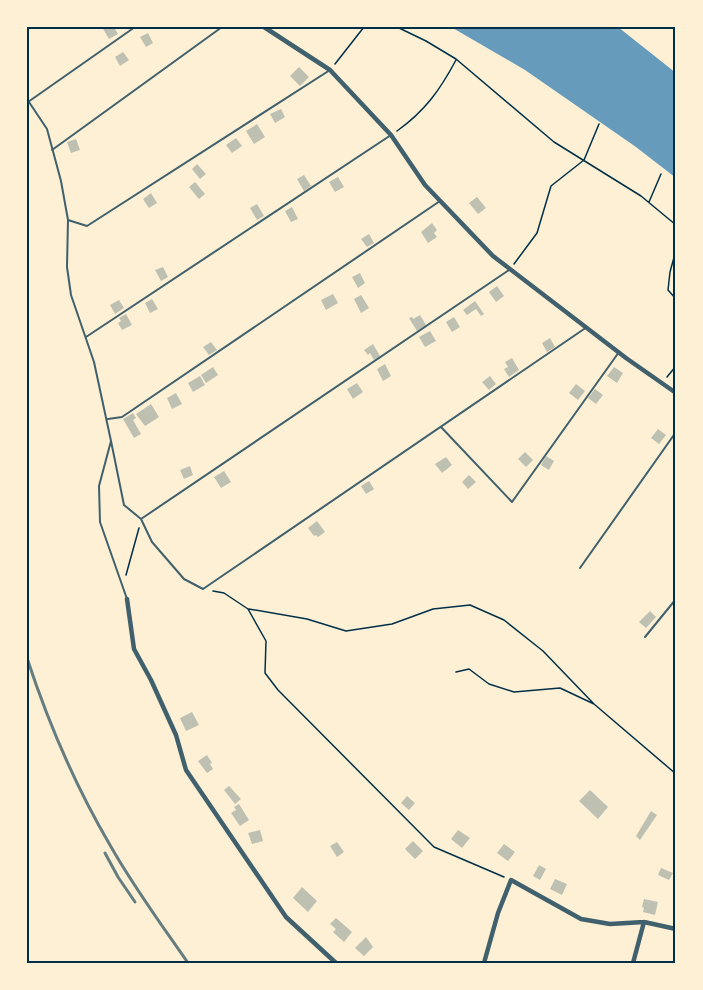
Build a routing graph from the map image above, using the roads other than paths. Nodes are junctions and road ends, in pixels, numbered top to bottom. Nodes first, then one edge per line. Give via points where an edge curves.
1 (135, 27) edge
2 (222, 27) edge
3 (264, 27) edge
4 (330, 70) junction
5 (28, 100) edge
6 (391, 135) junction
7 (52, 150) junction
8 (440, 201) junction
9 (68, 220) junction
10 (510, 269) junction
11 (586, 327) junction
12 (86, 337) junction
13 (619, 352) junction
14 (676, 393) edge
15 (106, 420) junction
16 (441, 427) junction
17 (676, 432) edge
18 (111, 441) junction
19 (141, 519) junction
20 (579, 568) dead end
21 (127, 598) joint
22 (676, 599) edge
23 (645, 637) dead end
24 (644, 922) junction
25 (676, 929) edge
26 (336, 963) edge
27 (484, 963) edge
28 (633, 963) edge

1 - 5 lane
2 - 7 lane
3 - 4 street
4 - 6 street
4 - 9 lane via 87,226
5 - 7 lane via 47,129
6 - 8 street
6 - 12 lane
7 - 9 lane
8 - 10 street
8 - 15 lane via 122,417
9 - 12 lane via 71,295
10 - 11 street
10 - 19 lane
11 - 13 street
11 - 16 lane
12 - 15 lane
13 - 14 street
13 - 16 lane via 512,502
15 - 18 lane
16 - 19 lane via 203,589 184,579 152,542
17 - 20 lane
18 - 19 lane via 124,505
18 - 21 lane via 99,486 100,522
21 - 26 street via 134,649 176,735 186,770 286,917
22 - 23 lane
24 - 25 street
24 - 27 street via 610,924 581,919 511,880
24 - 28 street

